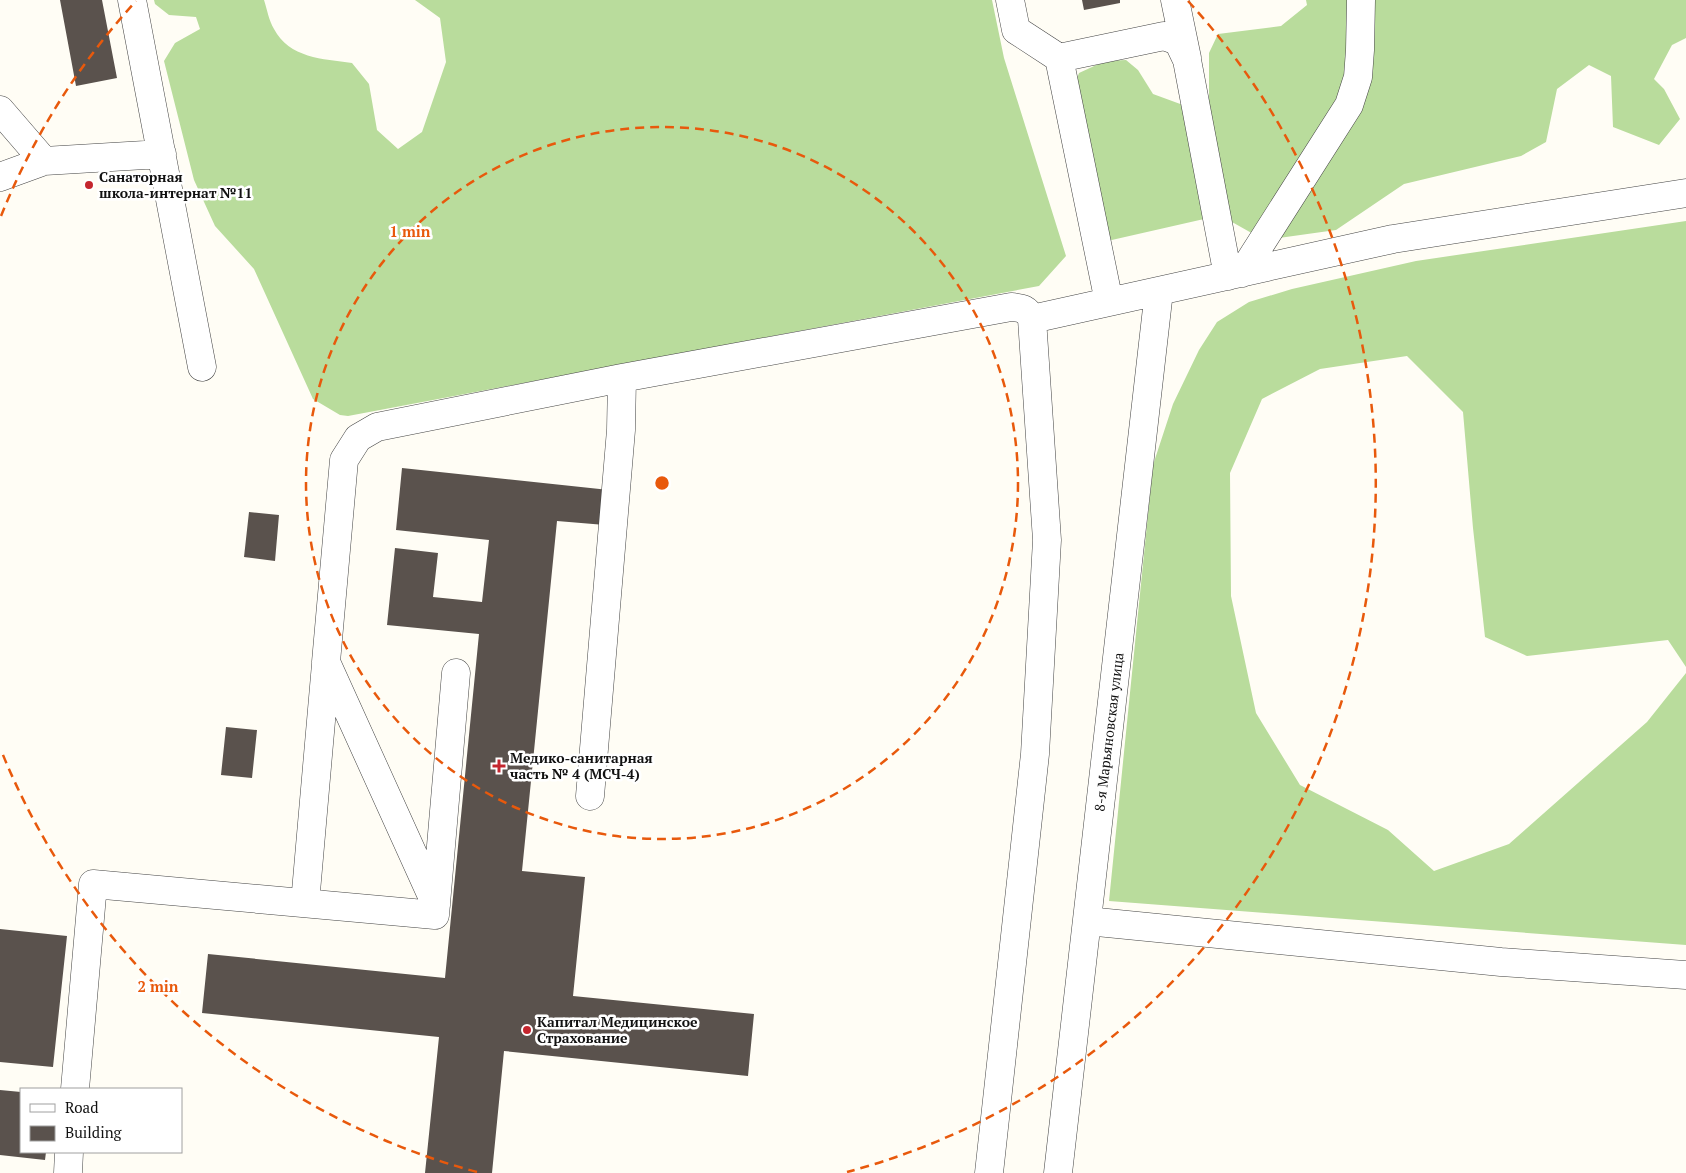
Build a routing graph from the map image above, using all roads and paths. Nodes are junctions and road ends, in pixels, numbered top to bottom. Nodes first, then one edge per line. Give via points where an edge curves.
1 (132, 0) edge
2 (1010, 0) edge
3 (1175, 0) edge
4 (1361, 0) edge
5 (1059, 58) junction
6 (1187, 60) junction
7 (0, 110) edge
8 (162, 154) junction
9 (44, 161) junction
10 (0, 177) edge
11 (1686, 193) edge
12 (1235, 274) junction
13 (1159, 291) junction
14 (1109, 302) junction
15 (1032, 319) junction
16 (202, 367) dead end
17 (622, 378) junction
18 (326, 662) junction
19 (456, 674) dead end
20 (590, 796) dead end
21 (305, 903) junction
22 (436, 905) junction
23 (1087, 921) junction
24 (1686, 975) edge
25 (75, 1088) edge
26 (69, 1153) edge
27 (68, 1173) edge
28 (989, 1173) edge
29 (1058, 1173) edge

1 - 8 street
2 - 5 street via 1016,30
3 - 6 street
4 - 12 street via 1358,77 1348,105
5 - 6 street via 1164,36 1178,41
5 - 14 street
6 - 12 street
7 - 9 street
8 - 9 street
8 - 16 street
9 - 10 street
11 - 12 street via 1393,239
12 - 13 street
13 - 14 street
13 - 23 street, 8-я Марьяновская улица
14 - 15 street
15 - 17 street via 1023,308 1011,308
15 - 28 street via 1047,540 1035,754
17 - 18 street via 377,427 358,438 344,460
17 - 20 street via 621,439
18 - 21 street
18 - 22 street
19 - 22 street
21 - 22 street via 434,915
21 - 25 street via 93,884
23 - 24 street via 1491,961
23 - 29 street, 8-я Марьяновская улица
26 - 27 street

